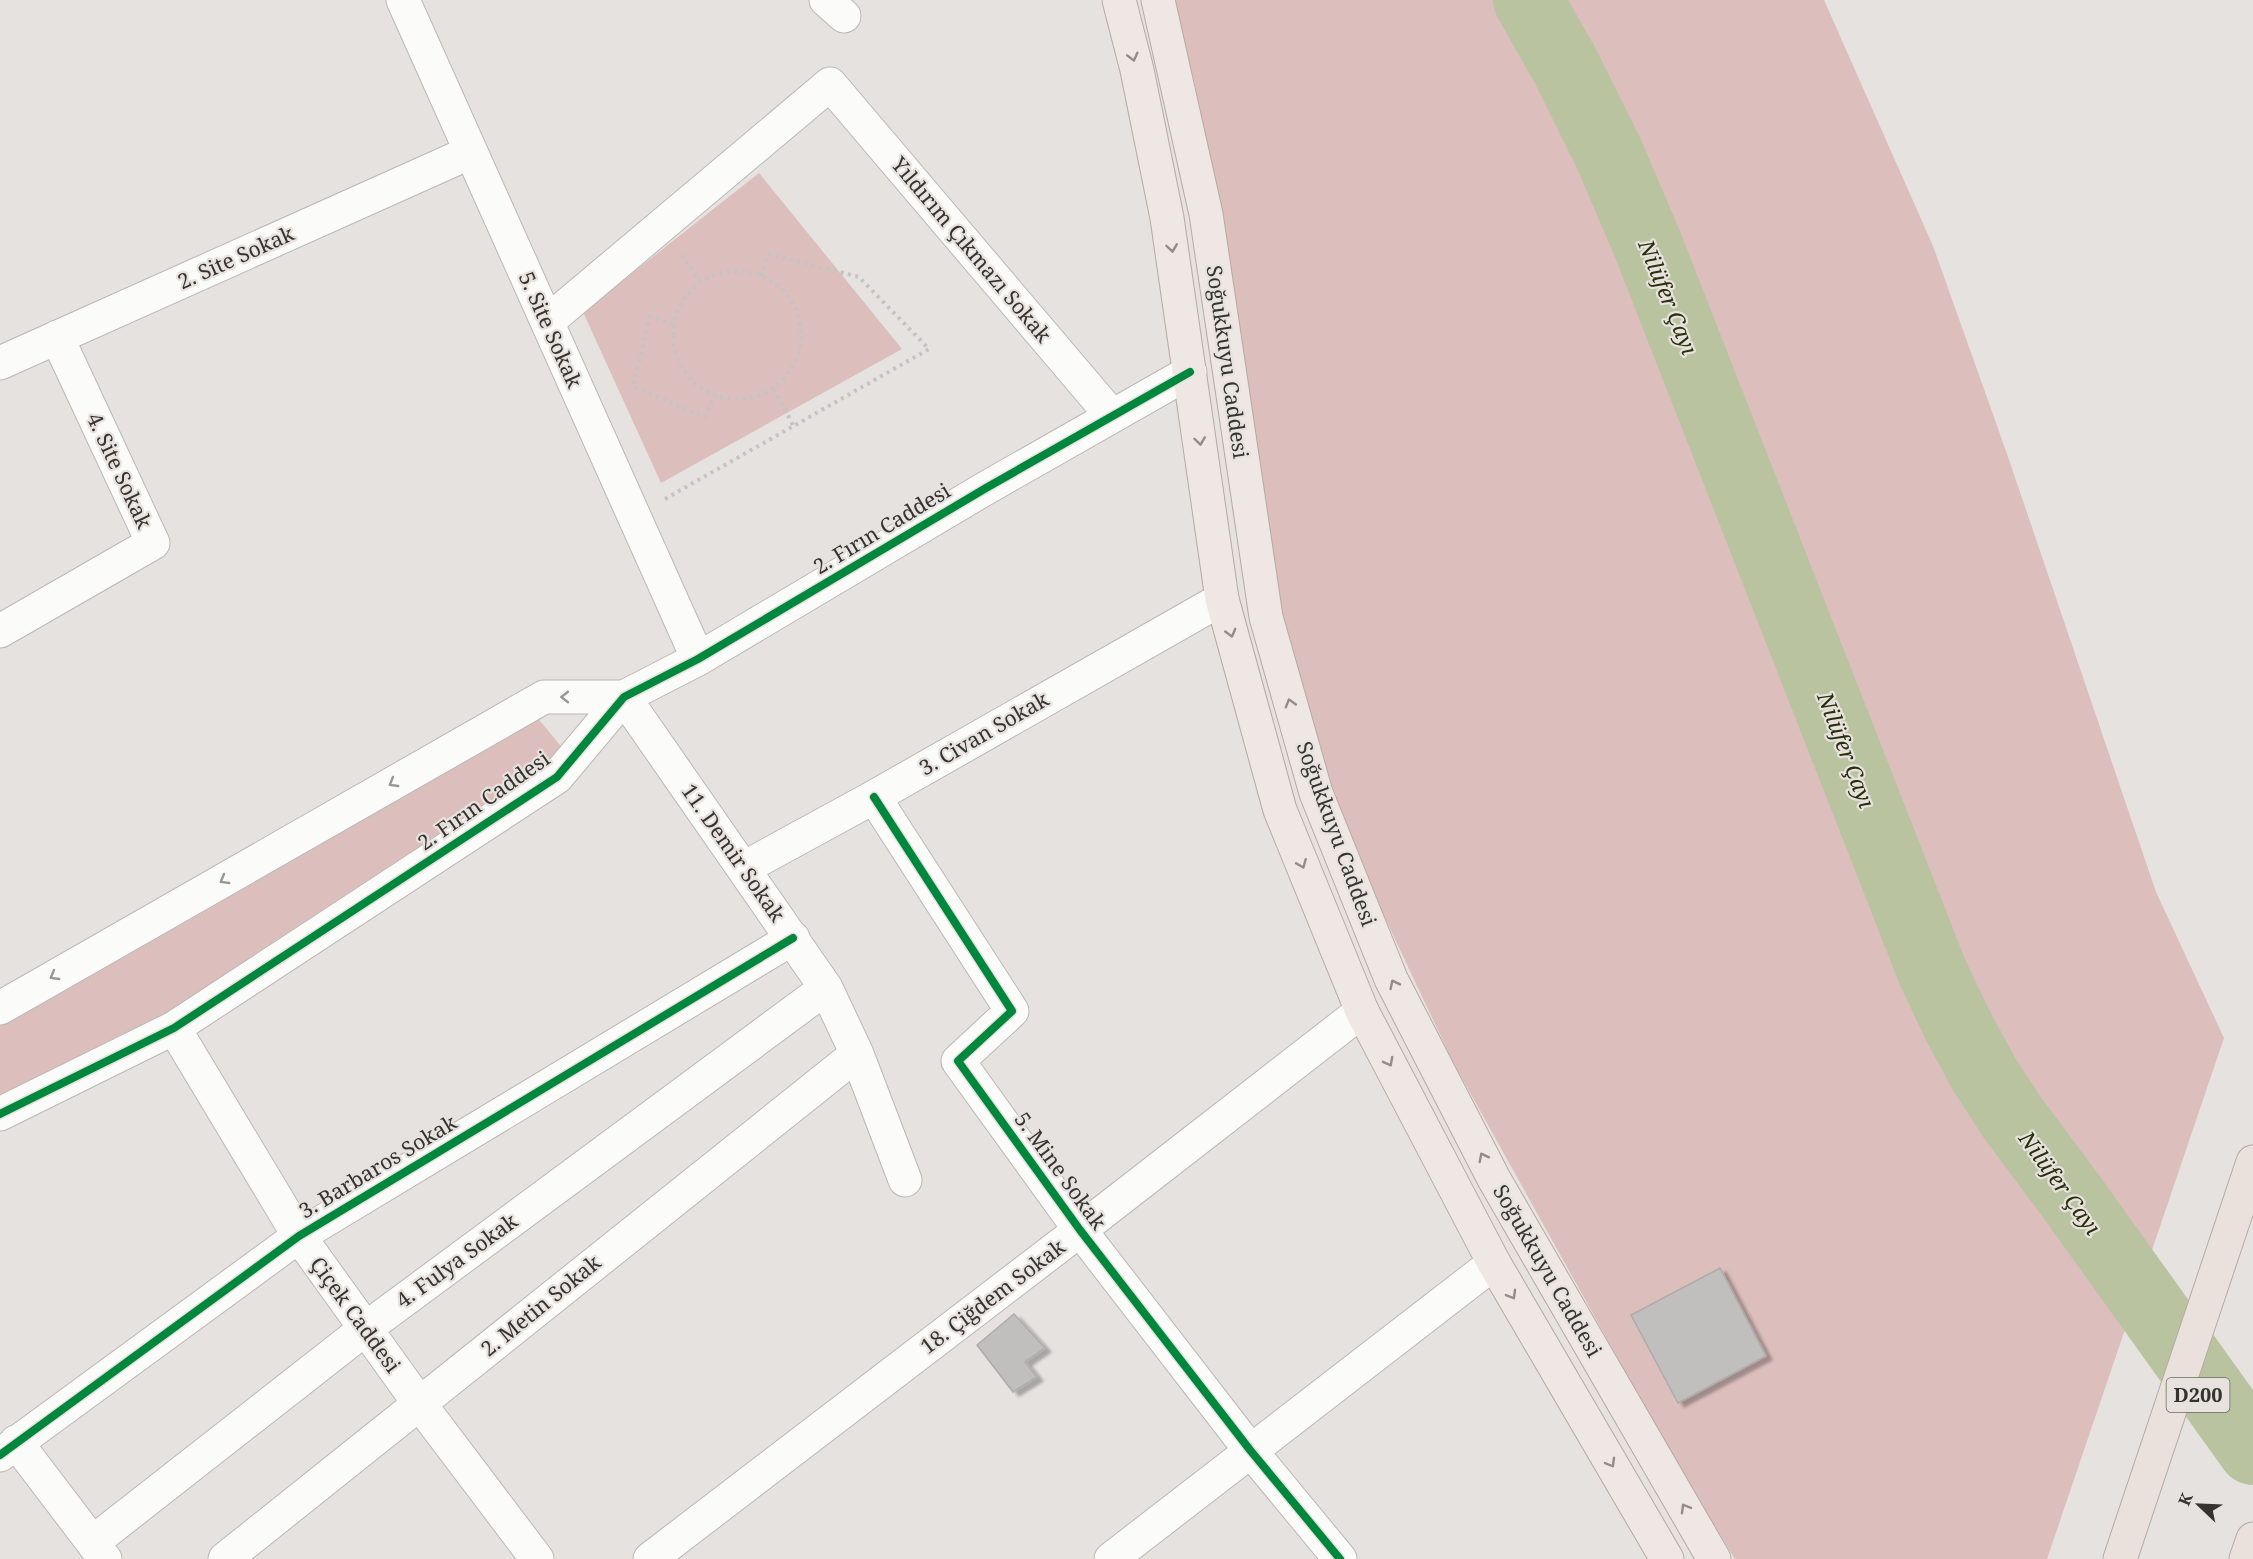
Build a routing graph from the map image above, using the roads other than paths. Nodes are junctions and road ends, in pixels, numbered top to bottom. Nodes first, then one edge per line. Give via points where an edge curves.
1 (403, 0) edge
2 (1119, 0) edge
3 (1158, 0) edge
4 (471, 152) junction
5 (547, 322) junction
6 (57, 337) junction
7 (0, 363) edge
8 (1190, 372) junction
9 (1112, 416) junction
10 (1222, 599) junction
11 (0, 631) edge
12 (698, 659) junction
13 (624, 697) junction
14 (874, 797) junction
15 (744, 868) junction
16 (792, 938) junction
17 (826, 988) junction
18 (0, 1008) edge
19 (1362, 1011) junction
20 (174, 1028) junction
21 (857, 1054) junction
22 (0, 1114) edge
23 (2253, 1152) edge
24 (2253, 1161) edge
25 (905, 1180) dead end
26 (1080, 1230) junction
27 (2253, 1231) edge
28 (299, 1236) junction
29 (1494, 1263) junction
30 (366, 1329) junction
31 (419, 1403) junction
32 (8, 1449) edge
33 (1250, 1450) junction
34 (2253, 1539) edge
35 (99, 1550) edge
36 (1662, 1557) edge
37 (225, 1559) edge
38 (537, 1559) edge
39 (650, 1559) edge
40 (1110, 1559) edge
41 (1340, 1559) edge
42 (1714, 1559) edge
43 (2106, 1559) edge
44 (2120, 1559) edge
45 (2144, 1559) edge
46 (2246, 1559) edge

1 - 4 street, 5. Site Sokak
2 -> 8 main road, Soğukkuyu Caddesi via 1167,218
42 -> 3 main road, Soğukkuyu Caddesi via 1494,1179 1391,979 1316,793 1266,617 1206,214
4 - 5 street, 5. Site Sokak
4 - 6 street, 2. Site Sokak
5 - 9 street, Yıldırım Çıkmazı Sokak via 830,84
5 - 12 street, 5. Site Sokak
6 - 7 street, 2. Site Sokak
6 - 11 street, 4. Site Sokak via 153,543
8 - 9 street, 2. Fırın Caddesi
8 -> 10 main road, Soğukkuyu Caddesi
9 - 12 street, 2. Fırın Caddesi
10 - 14 street, 3. Civan Sokak
10 -> 19 main road, Soğukkuyu Caddesi via 1280,810
12 - 13 street, 2. Fırın Caddesi
13 - 15 street, 11. Demir Sokak
13 -> 18 street, 2. Fırın Caddesi via 544,697
13 - 20 street, 2. Fırın Caddesi via 557,777
14 - 15 street, 3. Civan Sokak
14 - 26 street, 5. Mine Sokak via 1012,1011 958,1061
15 - 16 street, 11. Demir Sokak
16 - 17 street, 11. Demir Sokak
16 - 28 street, 3. Barbaros Sokak
17 - 21 street, 11. Demir Sokak
17 - 30 street, 4. Fulya Sokak
19 - 26 street, 18. Çiğdem Sokak
19 -> 29 main road, Soğukkuyu Caddesi
20 - 22 street, 2. Fırın Caddesi
20 - 28 street, Çiçek Caddesi
21 - 25 street, 11. Demir Sokak
21 - 31 street, 2. Metin Sokak
23 - 43 main road
24 - 44 highway
26 - 33 street, 5. Mine Sokak
26 - 39 street, 18. Çiğdem Sokak
27 - 45 highway, D200
28 - 30 street, Çiçek Caddesi
28 - 32 street, 3. Barbaros Sokak
29 - 33 street
29 -> 36 main road, Soğukkuyu Caddesi
30 - 31 street, Çiçek Caddesi
30 - 35 street, 4. Fulya Sokak
31 - 37 street, 2. Metin Sokak
31 - 38 street, Çiçek Caddesi
32 - 35 street, 4. Fulya Sokak
33 - 40 street
33 - 41 street, 5. Mine Sokak
34 - 46 highway

